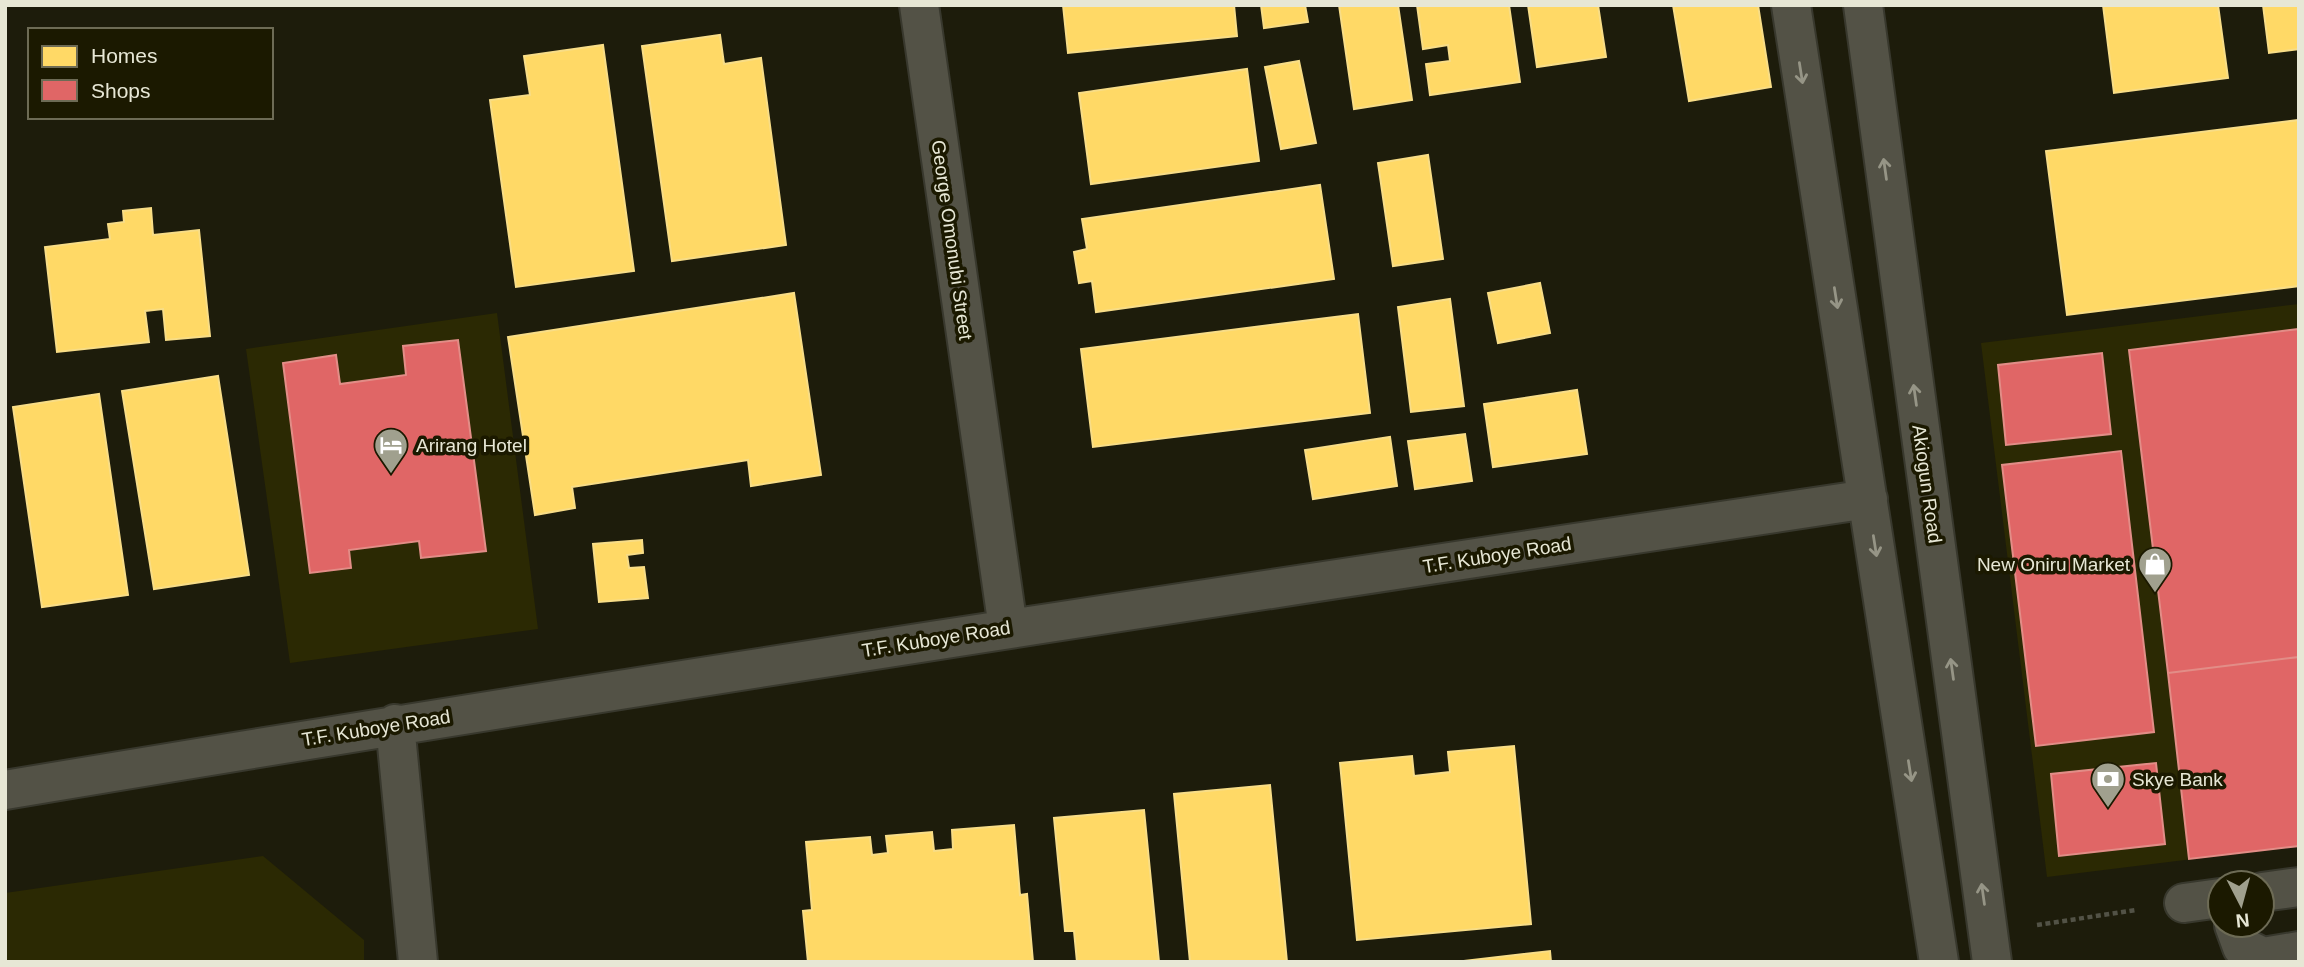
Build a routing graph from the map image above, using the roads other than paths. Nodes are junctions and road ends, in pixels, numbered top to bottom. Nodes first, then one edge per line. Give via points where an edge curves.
1 (919, 5) edge
2 (1791, 5) edge
3 (1863, 5) edge
4 (1868, 499) junction
5 (1008, 628) junction
6 (395, 724) junction
7 (5, 790) edge
8 (2299, 887) edge
9 (2276, 890) edge
10 (2239, 939) edge
11 (1990, 947) edge
12 (2299, 951) edge
13 (418, 962) edge
14 (1939, 962) edge

1 - 5 street, George Omonubi Street
2 -> 4 street
11 -> 3 street, Akiogun Road
4 - 5 street, T.F. Kuboye Road
4 -> 14 street
5 - 6 street, T.F. Kuboye Road
6 - 7 street, T.F. Kuboye Road
6 - 13 street
8 - 9 street
10 - 12 street via 2242,947 2263,957

